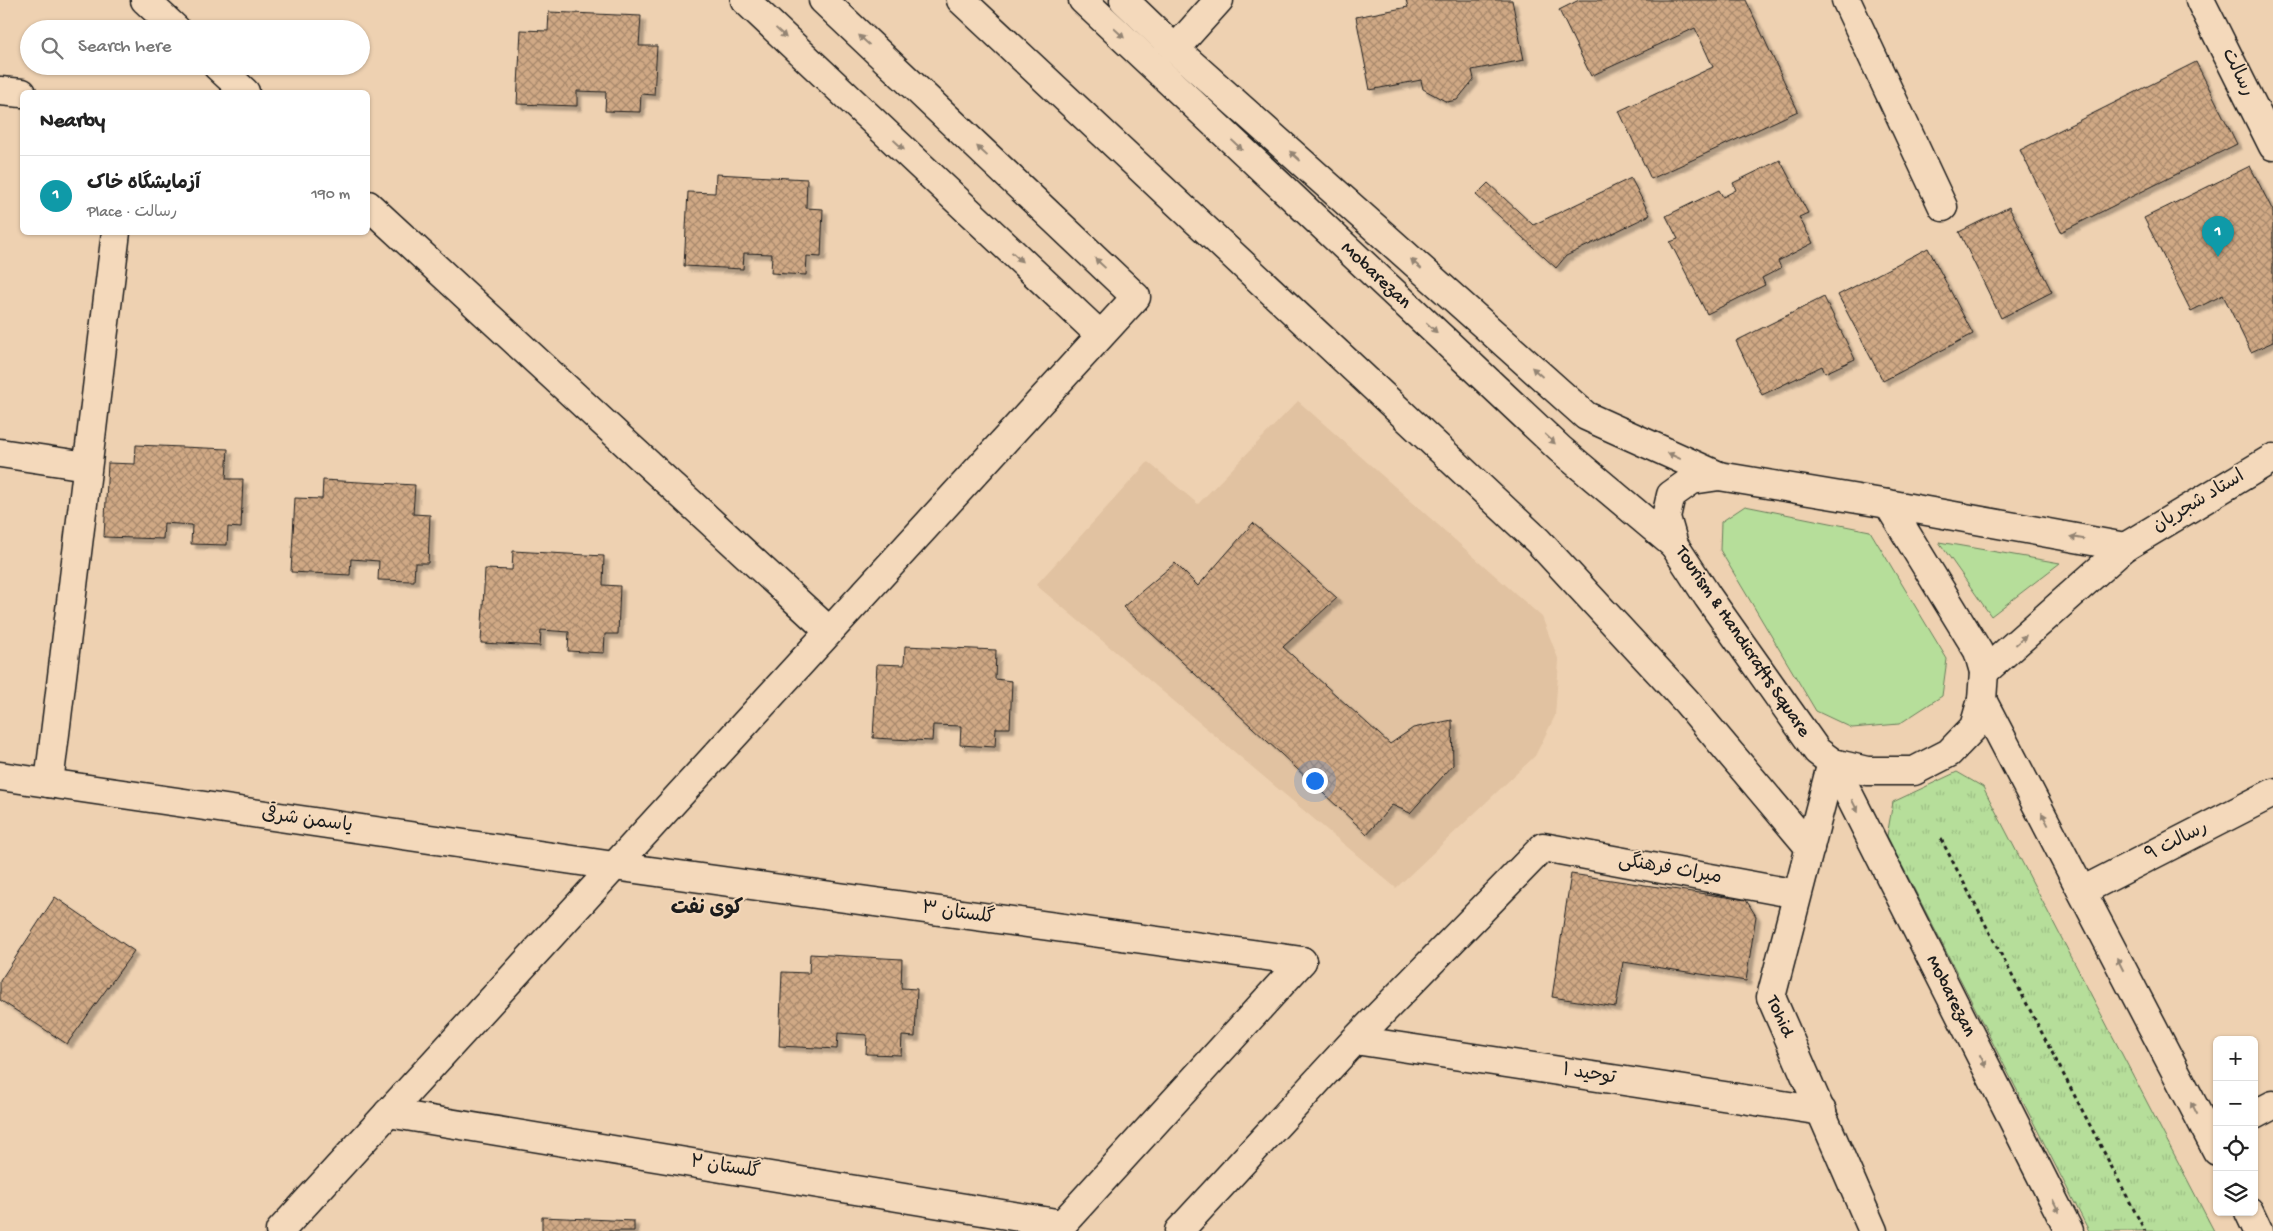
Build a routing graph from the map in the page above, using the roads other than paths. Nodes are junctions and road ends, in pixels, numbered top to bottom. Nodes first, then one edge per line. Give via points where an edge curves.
1 (145, 0) edge
2 (745, 0) edge
3 (823, 0) edge
4 (961, 0) edge
5 (1083, 0) edge
6 (1124, 0) edge
7 (1219, 0) edge
8 (1846, 0) edge
9 (2200, 0) edge
10 (166, 20) edge
11 (1175, 49) junction
12 (227, 75) edge
13 (243, 90) edge
14 (0, 91) edge
15 (20, 93) edge
16 (2273, 146) edge
17 (370, 207) edge
18 (1943, 207) dead end
19 (116, 235) edge
20 (1100, 335) junction
21 (0, 454) edge
22 (2273, 458) edge
23 (87, 466) junction
24 (1719, 476) junction
25 (1888, 504) junction
26 (1674, 545) junction
27 (2125, 547) junction
28 (829, 631) junction
29 (1984, 672) junction
30 (1982, 700) junction
31 (1832, 762) junction
32 (0, 776) edge
33 (49, 783) junction
34 (2273, 793) edge
35 (1810, 848) junction
36 (614, 866) junction
37 (2082, 891) junction
38 (1797, 894) junction
39 (1355, 1040) junction
40 (2273, 1105) edge
41 (1822, 1111) junction
42 (388, 1113) junction
43 (2258, 1113) edge
44 (2213, 1139) edge
45 (2250, 1216) edge
46 (1059, 1227) edge
47 (280, 1231) edge
48 (1179, 1231) edge
49 (1873, 1231) edge
50 (2069, 1231) edge
51 (2258, 1231) edge

1 - 10 street
2 -> 20 street
20 -> 3 street via 1136,297
4 - 35 street via 1538,541 1687,702
5 -> 26 street, Mobarezan via 1560,449
6 - 11 street, Mobarezan
7 - 11 street
8 - 18 street
9 - 16 street, رسالت
24 -> 11 street, Mobarezan via 1586,416
12 - 13 street
14 - 15 street
17 - 28 street
19 - 23 street
20 - 28 street
21 - 23 street
22 - 27 street, استاد شجریان
23 - 33 street
24 - 25 street, Tourism & Handicrafts Square
24 - 26 street, Tourism & Handicrafts Square via 1692,480 1671,494 1666,517
27 -> 25 street
25 - 29 street, Tourism & Handicrafts Square via 1978,651
26 - 31 street, Tourism & Handicrafts Square via 1817,750
29 -> 27 street, استاد شجریان
28 - 36 street
29 - 30 street, Tourism & Handicrafts Square
30 - 31 street, Tourism & Handicrafts Square via 1974,727 1949,753 1914,771 1867,771
37 -> 30 street
31 - 35 street, Tohid
31 -> 50 street, Mobarezan
32 - 33 street, یاسمن شرقی
33 - 36 street, یاسمن شرقی
34 - 37 street, رسالت ۹
35 - 38 street, Tohid
36 - 42 street
36 - 46 street, گلستان ۳ via 1302,961
44 -> 37 street
38 - 39 street, میراث فرهنگی via 1543,847
38 - 41 street, Tohid via 1771,997
39 - 41 street, توحید ۱
39 - 48 street
40 - 43 street
41 - 49 street, Tohid
42 - 46 street, گلستان ۲
42 - 47 street
45 - 51 street

